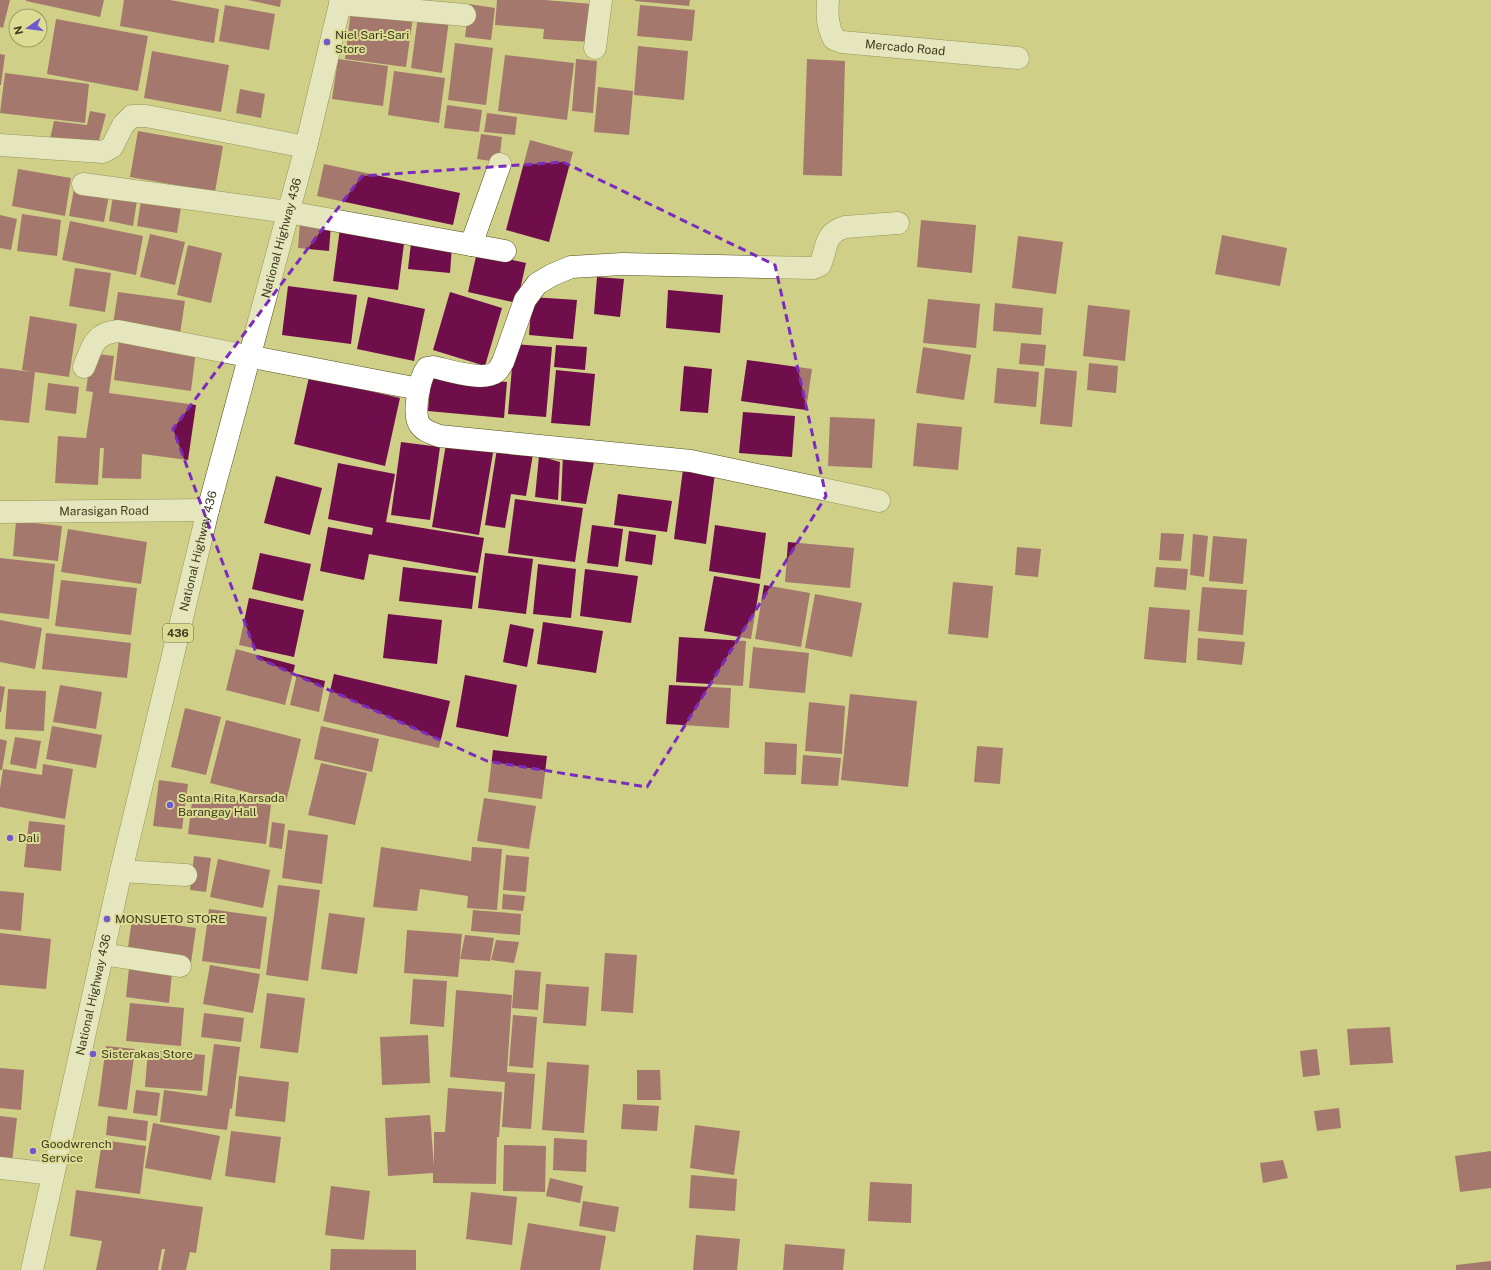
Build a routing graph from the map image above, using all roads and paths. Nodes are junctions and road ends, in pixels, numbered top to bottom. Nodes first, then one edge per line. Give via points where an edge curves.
1 (601, 0) edge
2 (828, 0) edge
3 (340, 2) edge
4 (466, 15) dead end
5 (595, 48) dead end
6 (1018, 58) dead end
7 (0, 145) edge
8 (306, 147) junction
9 (500, 164) dead end
10 (84, 184) dead end
11 (288, 212) junction
12 (898, 223) dead end
13 (471, 245) junction
14 (505, 251) dead end
15 (249, 356) junction
16 (84, 367) dead end
17 (419, 389) junction
18 (879, 501) dead end
19 (208, 510) junction
20 (0, 512) edge
21 (121, 871) junction
22 (186, 875) dead end
23 (102, 954) junction
24 (180, 966) dead end
25 (0, 1168) edge
26 (53, 1174) junction
27 (32, 1270) edge

1 - 5 street
2 - 6 street, Mercado Road via 826,17 830,31 834,39 842,42
3 - 4 street
3 - 8 street, National Highway 436 / 436
7 - 8 street via 103,152 112,147 123,125 132,116 146,116
8 - 11 street, National Highway 436 / 436
9 - 13 street
10 - 11 street
11 - 13 street
11 - 15 street, National Highway 436 / 436
12 - 17 street via 838,229 828,239 820,265 814,268 622,264 570,268 537,284 525,300 498,372 490,376 479,376 432,366 426,370
13 - 14 street
15 - 16 street via 114,332 102,335 94,342
15 - 17 street
15 - 19 street, National Highway 436 / 436
17 - 18 street via 416,418 426,431 439,436 691,461
19 - 20 street, Marasigan Road
19 - 21 street, National Highway 436 / 436
21 - 22 street
21 - 23 street, National Highway 436 / 436
23 - 24 street
23 - 26 street, National Highway 436 / 436
25 - 26 street
26 - 27 street, National Highway 436 / 436

